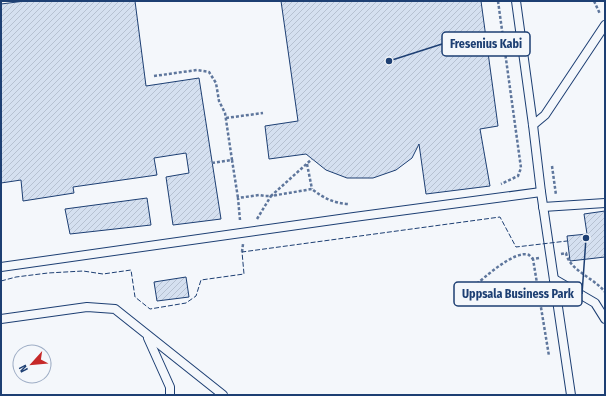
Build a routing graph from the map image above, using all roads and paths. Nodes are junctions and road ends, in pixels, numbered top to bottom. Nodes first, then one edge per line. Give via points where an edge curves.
1 (498, 1) edge
2 (516, 1) edge
3 (594, 1) edge
4 (604, 22) edge
5 (154, 76) dead end
6 (262, 113) dead end
7 (226, 118) junction
8 (533, 125) junction
9 (312, 159) dead end
10 (232, 160) junction
11 (212, 163) dead end
12 (307, 164) junction
13 (498, 185) dead end
14 (312, 189) junction
15 (541, 192) junction
16 (271, 196) junction
17 (238, 198) junction
18 (605, 203) edge
19 (352, 204) dead end
20 (543, 208) junction
21 (246, 232) junction
22 (242, 252) dead end
23 (533, 259) dead end
24 (1, 267) edge
25 (554, 279) junction
26 (473, 287) dead end
27 (1, 319) edge
28 (605, 319) edge
29 (147, 336) junction
30 (170, 395) edge
31 (223, 395) edge
32 (571, 395) edge

1 - 13 path via 521,168 518,176
2 - 8 lane
3 - 4 path
4 - 8 lane via 545,115
5 - 7 path via 197,70 209,72 216,83 219,101
6 - 7 path
7 - 10 path
8 - 15 lane
9 - 12 path
10 - 11 path
10 - 17 path
12 - 14 path
12 - 16 path
14 - 16 path
14 - 19 path via 324,198 340,204
15 - 20 lane
15 - 21 lane
16 - 17 path
16 - 21 path
17 - 21 path
18 - 20 lane
20 - 25 lane
21 - 22 path
21 - 24 lane
23 - 26 path via 525,255 508,260
25 - 28 lane via 595,303
25 - 32 lane
27 - 29 lane via 87,307 115,309
29 - 30 lane via 170,387
29 - 31 lane

